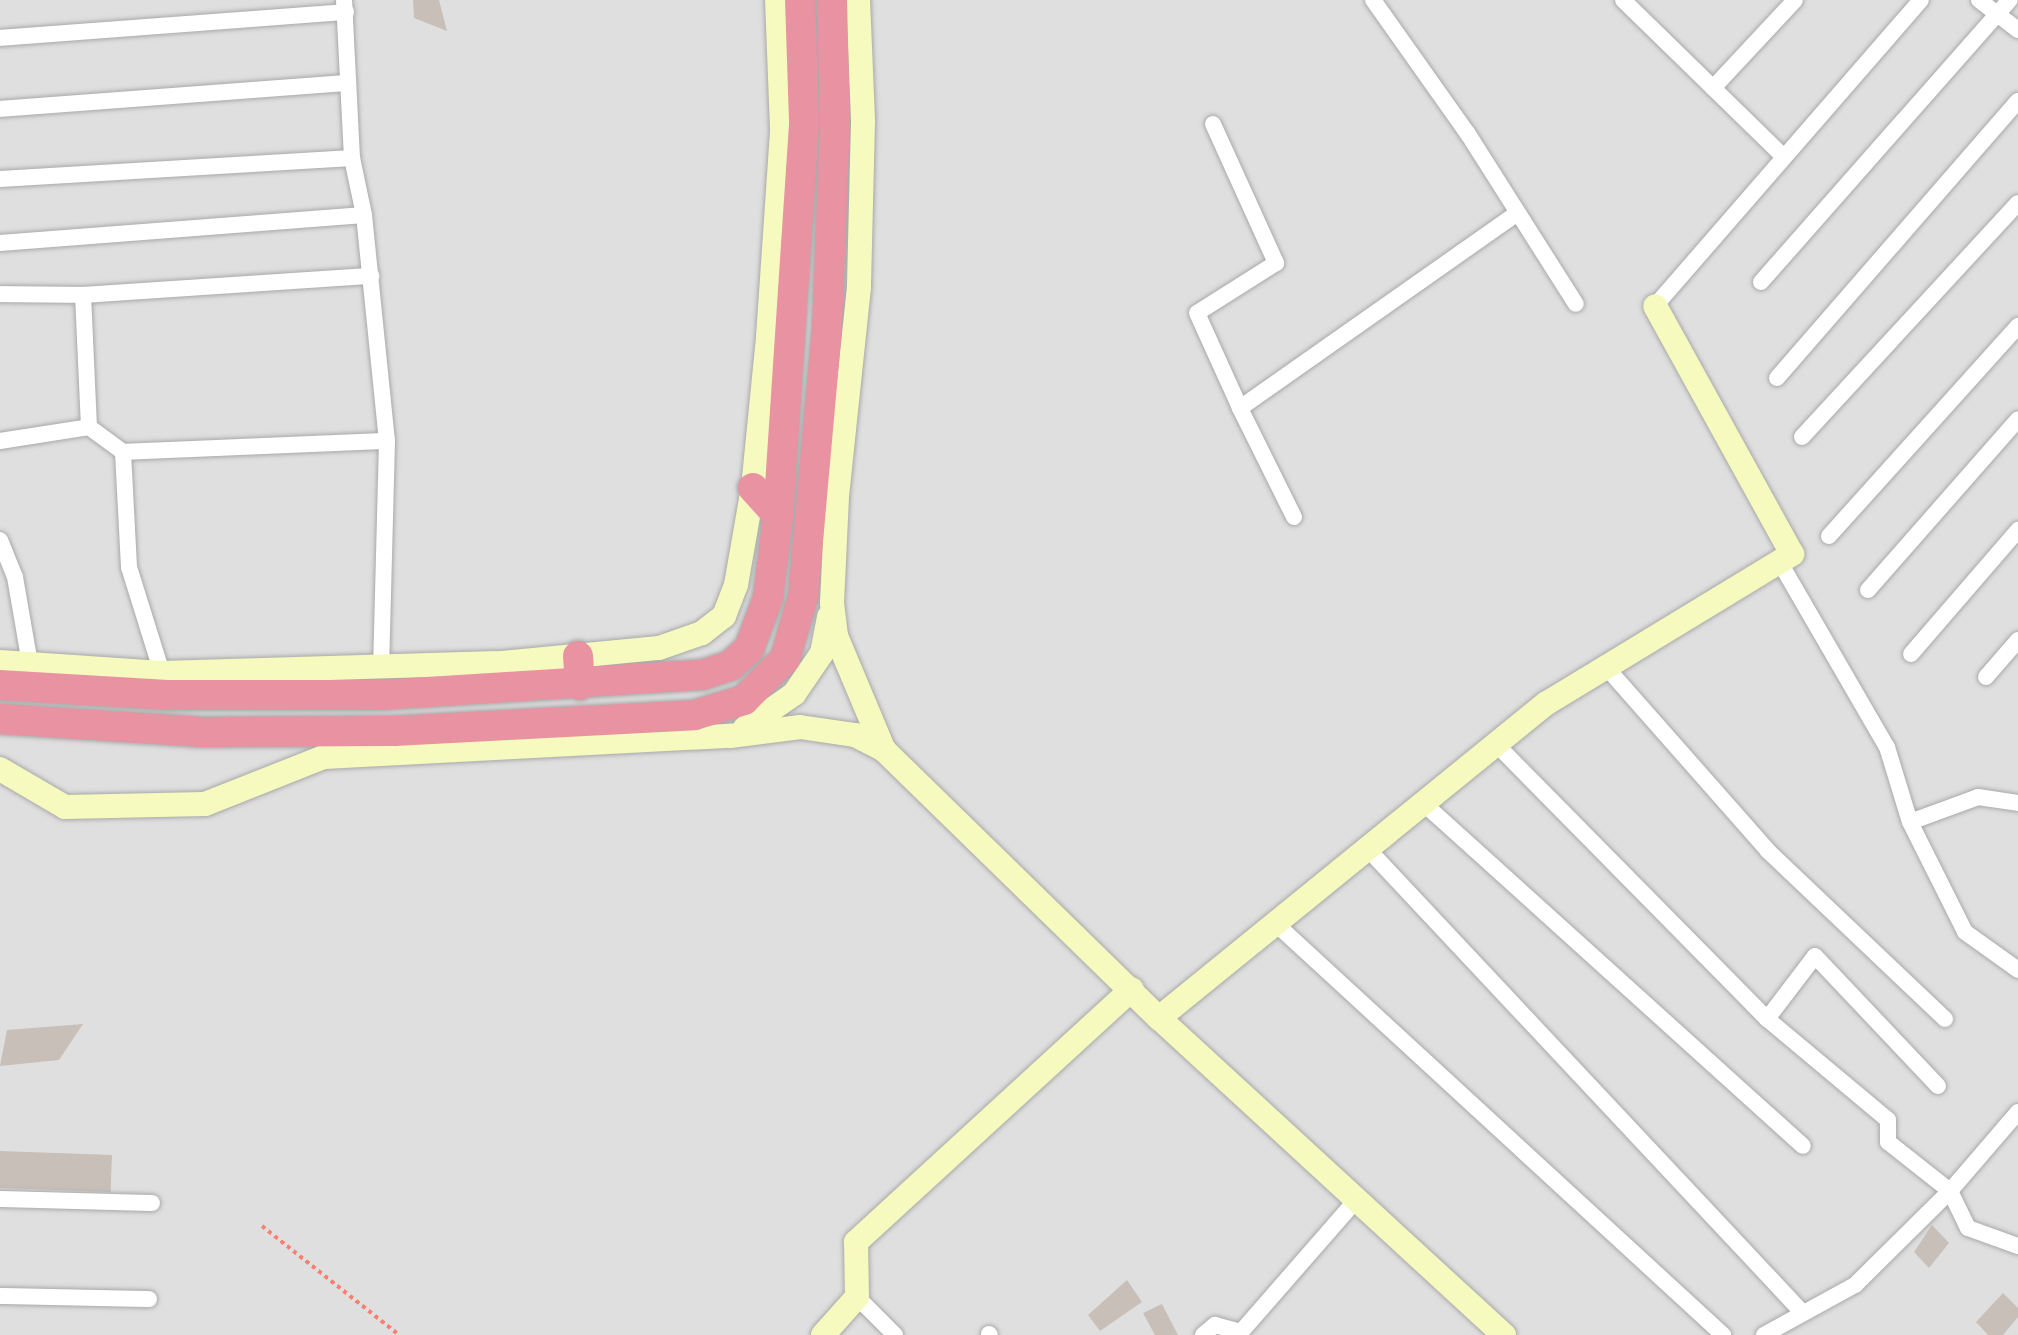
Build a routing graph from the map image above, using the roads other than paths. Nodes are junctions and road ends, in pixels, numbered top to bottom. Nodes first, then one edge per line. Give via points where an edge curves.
1 (777, 0) edge
2 (800, 0) edge
3 (832, 0) edge
4 (858, 0) edge
5 (1373, 0) edge
6 (1623, 0) edge
7 (1795, 0) edge
8 (1921, 0) edge
9 (1979, 0) edge
10 (345, 6) edge
11 (2004, 6) edge
12 (2018, 30) edge
13 (0, 38) edge
14 (348, 83) junction
15 (1713, 88) junction
16 (2018, 101) edge
17 (0, 109) edge
18 (1213, 124) dead end
19 (1784, 157) junction
20 (352, 158) junction
21 (0, 179) edge
22 (2018, 203) edge
23 (1516, 214) junction
24 (364, 215) junction
25 (0, 243) edge
26 (371, 276) junction
27 (1761, 282) dead end
28 (0, 294) edge
29 (83, 295) junction
30 (1576, 304) dead end
31 (1655, 306) joint
32 (2018, 326) edge
33 (1777, 378) dead end
34 (1240, 408) junction
35 (2018, 419) edge
36 (89, 427) junction
37 (1802, 437) dead end
38 (0, 441) edge
39 (387, 441) junction
40 (123, 452) junction
41 (753, 488) junction
42 (778, 516) junction
43 (1294, 517) dead end
44 (2018, 530) edge
45 (1829, 536) dead end
46 (0, 540) edge
47 (1779, 561) junction
48 (1868, 590) dead end
49 (832, 603) junction
50 (2018, 640) edge
51 (1911, 654) dead end
52 (0, 662) edge
53 (30, 664) junction
54 (1606, 667) junction
55 (381, 669) junction
56 (579, 670) junction
57 (162, 673) junction
58 (1986, 677) dead end
59 (0, 685) edge
60 (0, 719) edge
61 (730, 736) junction
62 (1495, 743) junction
63 (884, 750) junction
64 (0, 769) edge
65 (1422, 802) junction
66 (2018, 803) edge
67 (1910, 822) junction
68 (1365, 846) junction
69 (1275, 923) junction
70 (2018, 970) edge
71 (1132, 989) junction
72 (1159, 1018) junction
73 (1767, 1019) junction
74 (1945, 1019) dead end
75 (1938, 1086) dead end
76 (2017, 1115) edge
77 (1803, 1146) dead end
78 (1950, 1191) junction
79 (0, 1199) edge
80 (1357, 1199) junction
81 (152, 1203) dead end
82 (2018, 1246) edge
83 (0, 1296) edge
84 (857, 1297) junction
85 (149, 1299) dead end
86 (1801, 1311) junction
87 (823, 1335) edge
88 (895, 1335) edge
89 (1203, 1335) edge
90 (1504, 1335) edge
91 (1723, 1335) edge
92 (1764, 1335) edge

1 - 41 main road via 782,129
2 - 42 highway via 804,135
3 - 60 highway via 835,122 827,329 803,597 785,659 744,700 695,715 394,731 199,732
4 - 49 main road via 863,121 859,287 837,497
5 - 23 street via 1468,134
6 - 15 street
7 - 15 street
8 - 19 street
9 - 11 street
10 - 13 street
10 - 14 street
11 - 12 street
11 - 27 street
14 - 17 street
14 - 20 street
15 - 19 street
16 - 33 street
18 - 34 street via 1276,263 1197,313
19 - 31 street
20 - 21 street
20 - 24 street
22 - 37 street
23 - 30 street
23 - 34 street
24 - 25 street
24 - 26 street
26 - 29 street
26 - 39 street
28 - 29 street
29 - 36 street
31 - 47 main road via 1792,554
32 - 45 street
34 - 43 street
35 - 48 street
36 - 38 street
36 - 40 street
39 - 40 street
39 - 55 street
40 - 57 street via 129,567
41 - 42 highway
41 - 56 main road via 736,585 724,616 702,633
42 - 56 highway via 768,598 749,649 730,666 702,675
44 - 51 street
46 - 53 street via 15,577
47 - 54 main road
47 - 67 street via 1887,747
49 - 61 main road via 822,653 794,694 767,718
49 - 63 main road via 836,636
50 - 58 street
52 - 53 main road
53 - 57 main road
54 - 62 main road
54 - 74 street via 1768,851
55 - 56 main road
55 - 57 main road
56 - 59 highway via 380,695 168,695
61 - 63 main road via 800,727 855,735
61 - 64 main road via 324,757 205,804 65,807
62 - 65 main road
62 - 73 street
63 - 71 main road
65 - 68 main road
65 - 77 street
66 - 67 street via 1978,797
67 - 70 street via 1965,932
68 - 69 main road
68 - 86 street
69 - 72 main road
69 - 91 street
71 - 72 main road
71 - 84 main road via 856,1242
72 - 80 main road
73 - 75 street via 1815,956
73 - 78 street via 1888,1120 1888,1142
76 - 78 street
78 - 82 street via 1968,1228
78 - 86 street via 1855,1285
79 - 81 street
80 - 89 street via 1241,1332 1215,1325
80 - 90 main road
83 - 85 street
84 - 87 main road
84 - 88 street
86 - 92 street

